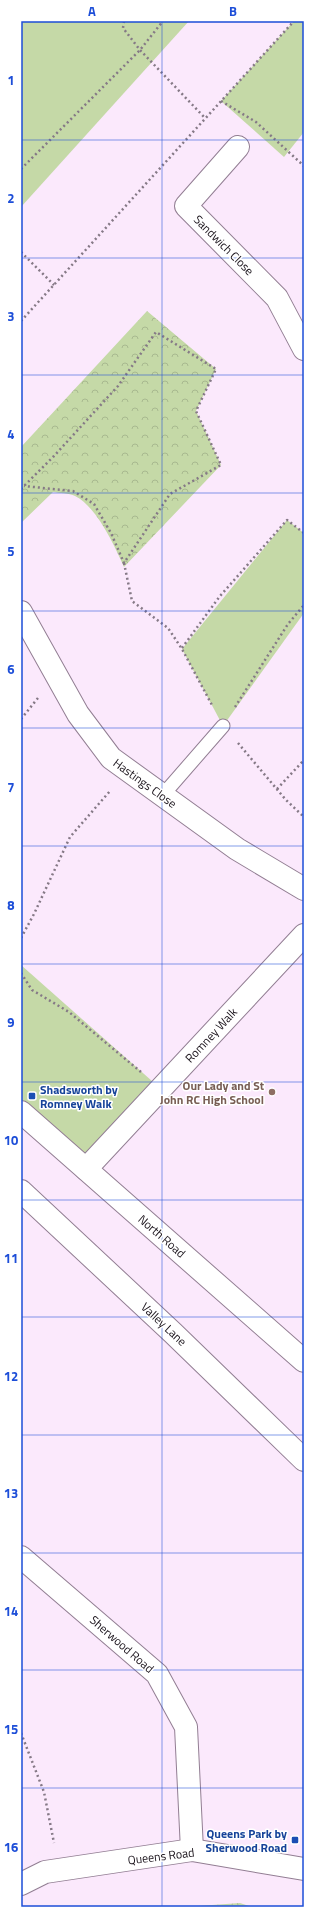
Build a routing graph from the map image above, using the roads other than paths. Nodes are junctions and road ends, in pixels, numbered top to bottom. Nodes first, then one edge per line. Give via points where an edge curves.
1 (238, 146) dead end
2 (304, 349) edge
3 (21, 612) edge
4 (223, 726) road end
5 (162, 796) junction
6 (304, 889) edge
7 (304, 935) edge
8 (21, 1112) edge
9 (86, 1169) junction
10 (21, 1191) edge
11 (304, 1361) edge
12 (304, 1460) edge
13 (21, 1557) edge
14 (192, 1850) junction
15 (304, 1870) edge
16 (21, 1884) edge

1 - 2 street, Sandwich Close via 186,206 277,298
3 - 5 street, Hastings Close via 78,714 111,758
4 - 5 lane
5 - 6 street, Hastings Close via 237,849
7 - 9 street, Romney Walk
8 - 9 street, North Road
9 - 11 street, North Road
10 - 12 street, Valley Lane
13 - 14 street, Sherwood Road via 158,1674 186,1727
14 - 15 street, Queens Road
14 - 16 street, Queens Road via 45,1872

